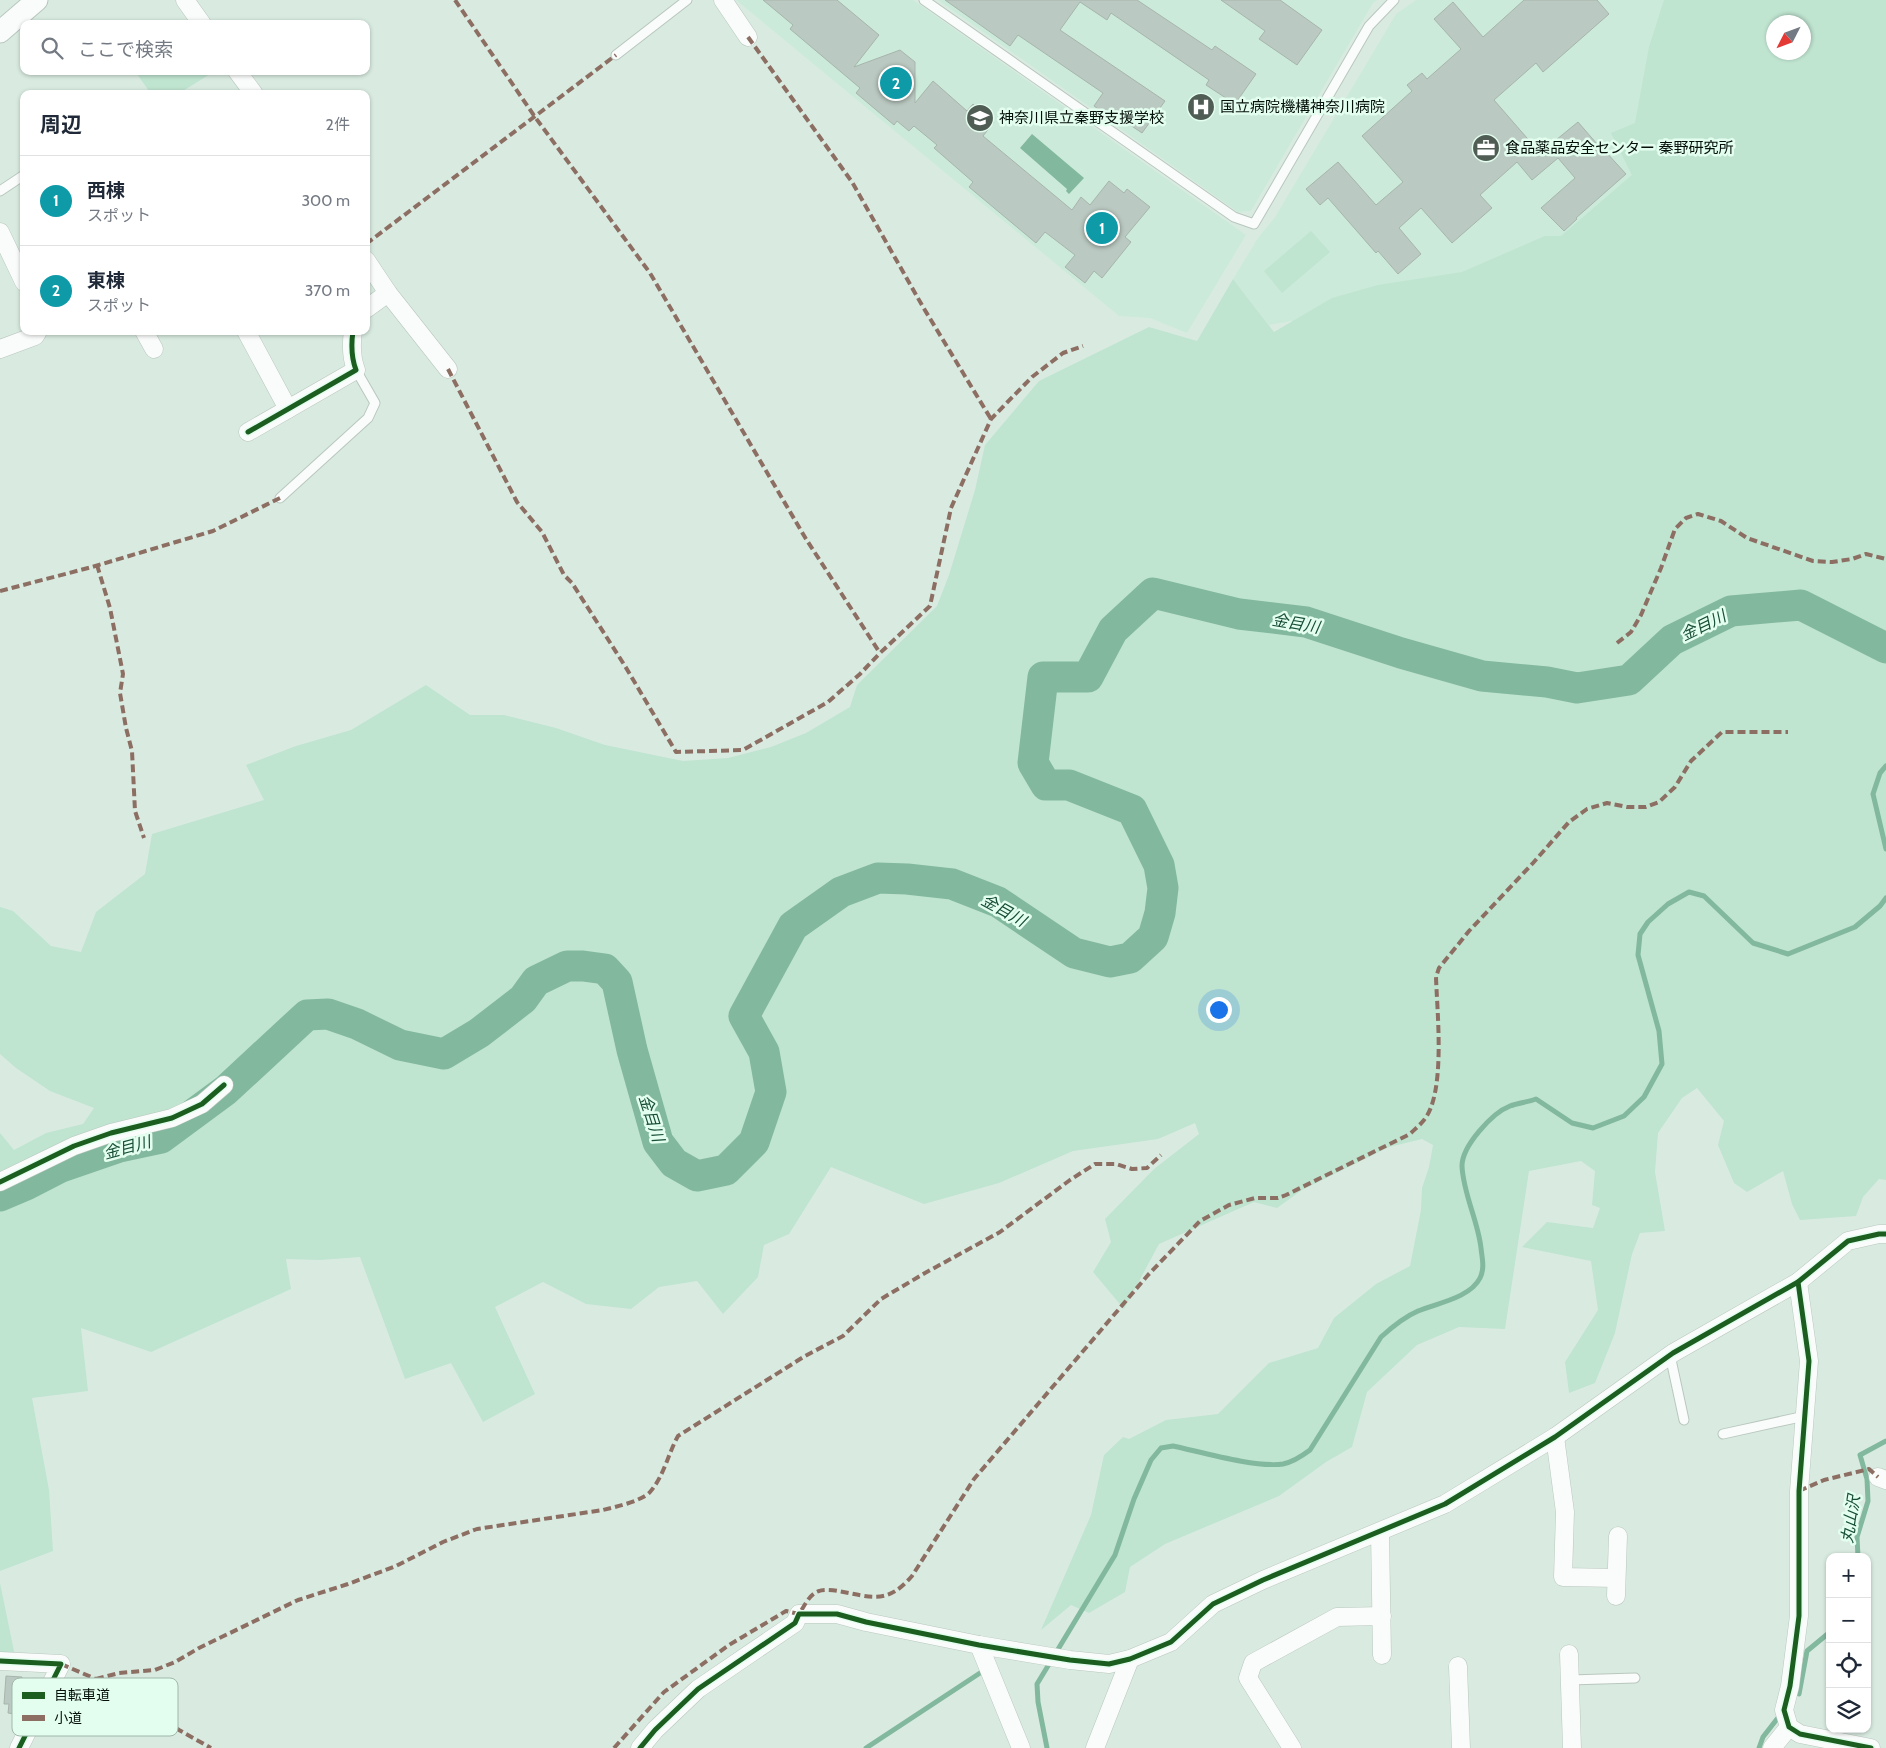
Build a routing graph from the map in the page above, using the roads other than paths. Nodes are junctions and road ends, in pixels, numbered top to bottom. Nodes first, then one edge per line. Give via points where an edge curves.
1 (37, 0) edge
2 (185, 0) edge
3 (687, 0) edge
4 (723, 0) edge
5 (924, 0) edge
6 (1394, 0) edge
7 (199, 20) edge
8 (0, 32) edge
9 (748, 37) dead end
10 (616, 56) dead end
11 (241, 75) edge
12 (251, 90) edge
13 (20, 178) edge
14 (0, 191) edge
15 (0, 232) edge
16 (370, 266) edge
17 (20, 274) edge
18 (388, 294) junction
19 (370, 306) edge
20 (35, 335) edge
21 (146, 335) edge
22 (248, 335) edge
23 (352, 335) edge
24 (0, 349) edge
25 (154, 349) dead end
26 (448, 369) dead end
27 (356, 370) junction
28 (288, 409) junction
29 (248, 432) dead end
30 (280, 498) dead end
31 (224, 1085) dead end
32 (0, 1182) edge
33 (1886, 1234) edge
34 (1798, 1282) junction
35 (1670, 1355) junction
36 (1805, 1416) junction
37 (1684, 1420) dead end
38 (1723, 1434) dead end
39 (1555, 1437) junction
40 (1380, 1532) junction
41 (1618, 1536) dead end
42 (1616, 1578) junction
43 (1616, 1596) dead end
44 (1382, 1616) junction
45 (979, 1644) junction
46 (1569, 1654) dead end
47 (1382, 1655) dead end
48 (1130, 1659) junction
49 (0, 1661) edge
50 (1458, 1666) dead end
51 (54, 1678) edge
52 (1635, 1678) dead end
53 (1570, 1680) junction
54 (1789, 1727) junction
55 (25, 1736) edge
56 (19, 1748) edge
57 (640, 1748) edge
58 (1021, 1748) edge
59 (1095, 1748) edge
60 (1292, 1748) edge
61 (1461, 1748) edge
62 (1572, 1748) edge
63 (1772, 1748) edge
64 (1870, 1748) edge

1 - 8 street
2 - 7 street
3 - 10 lane
4 - 9 street
5 - 6 lane via 1234,217 1254,224 1369,26
11 - 12 street
13 - 14 lane
15 - 17 street
16 - 18 street
18 - 19 street
18 - 26 street
20 - 24 street
21 - 25 street
22 - 28 street
23 - 27 street via 352,359
27 - 28 street
27 - 30 lane via 375,403 368,418
28 - 29 street
31 - 32 street via 202,1104 172,1118 110,1133 74,1146
33 - 34 street via 1848,1241
34 - 35 street
34 - 36 street via 1809,1362
35 - 37 lane
35 - 39 street
36 - 38 lane
36 - 54 street via 1799,1491 1799,1616 1784,1710
39 - 40 street via 1445,1504
39 - 42 street via 1565,1512 1563,1584
40 - 44 street
40 - 48 street via 1300,1563 1213,1604 1171,1642
41 - 42 street
42 - 43 street
44 - 47 street
44 - 60 street via 1337,1617 1253,1663 1248,1678
45 - 48 street via 1109,1664
45 - 57 street via 837,1614 799,1614 795,1623 698,1689
45 - 58 street
46 - 53 street
48 - 59 street
49 - 51 street via 61,1664
50 - 61 street
52 - 53 lane
53 - 62 street
54 - 63 street
54 - 64 street via 1814,1738
55 - 56 street

